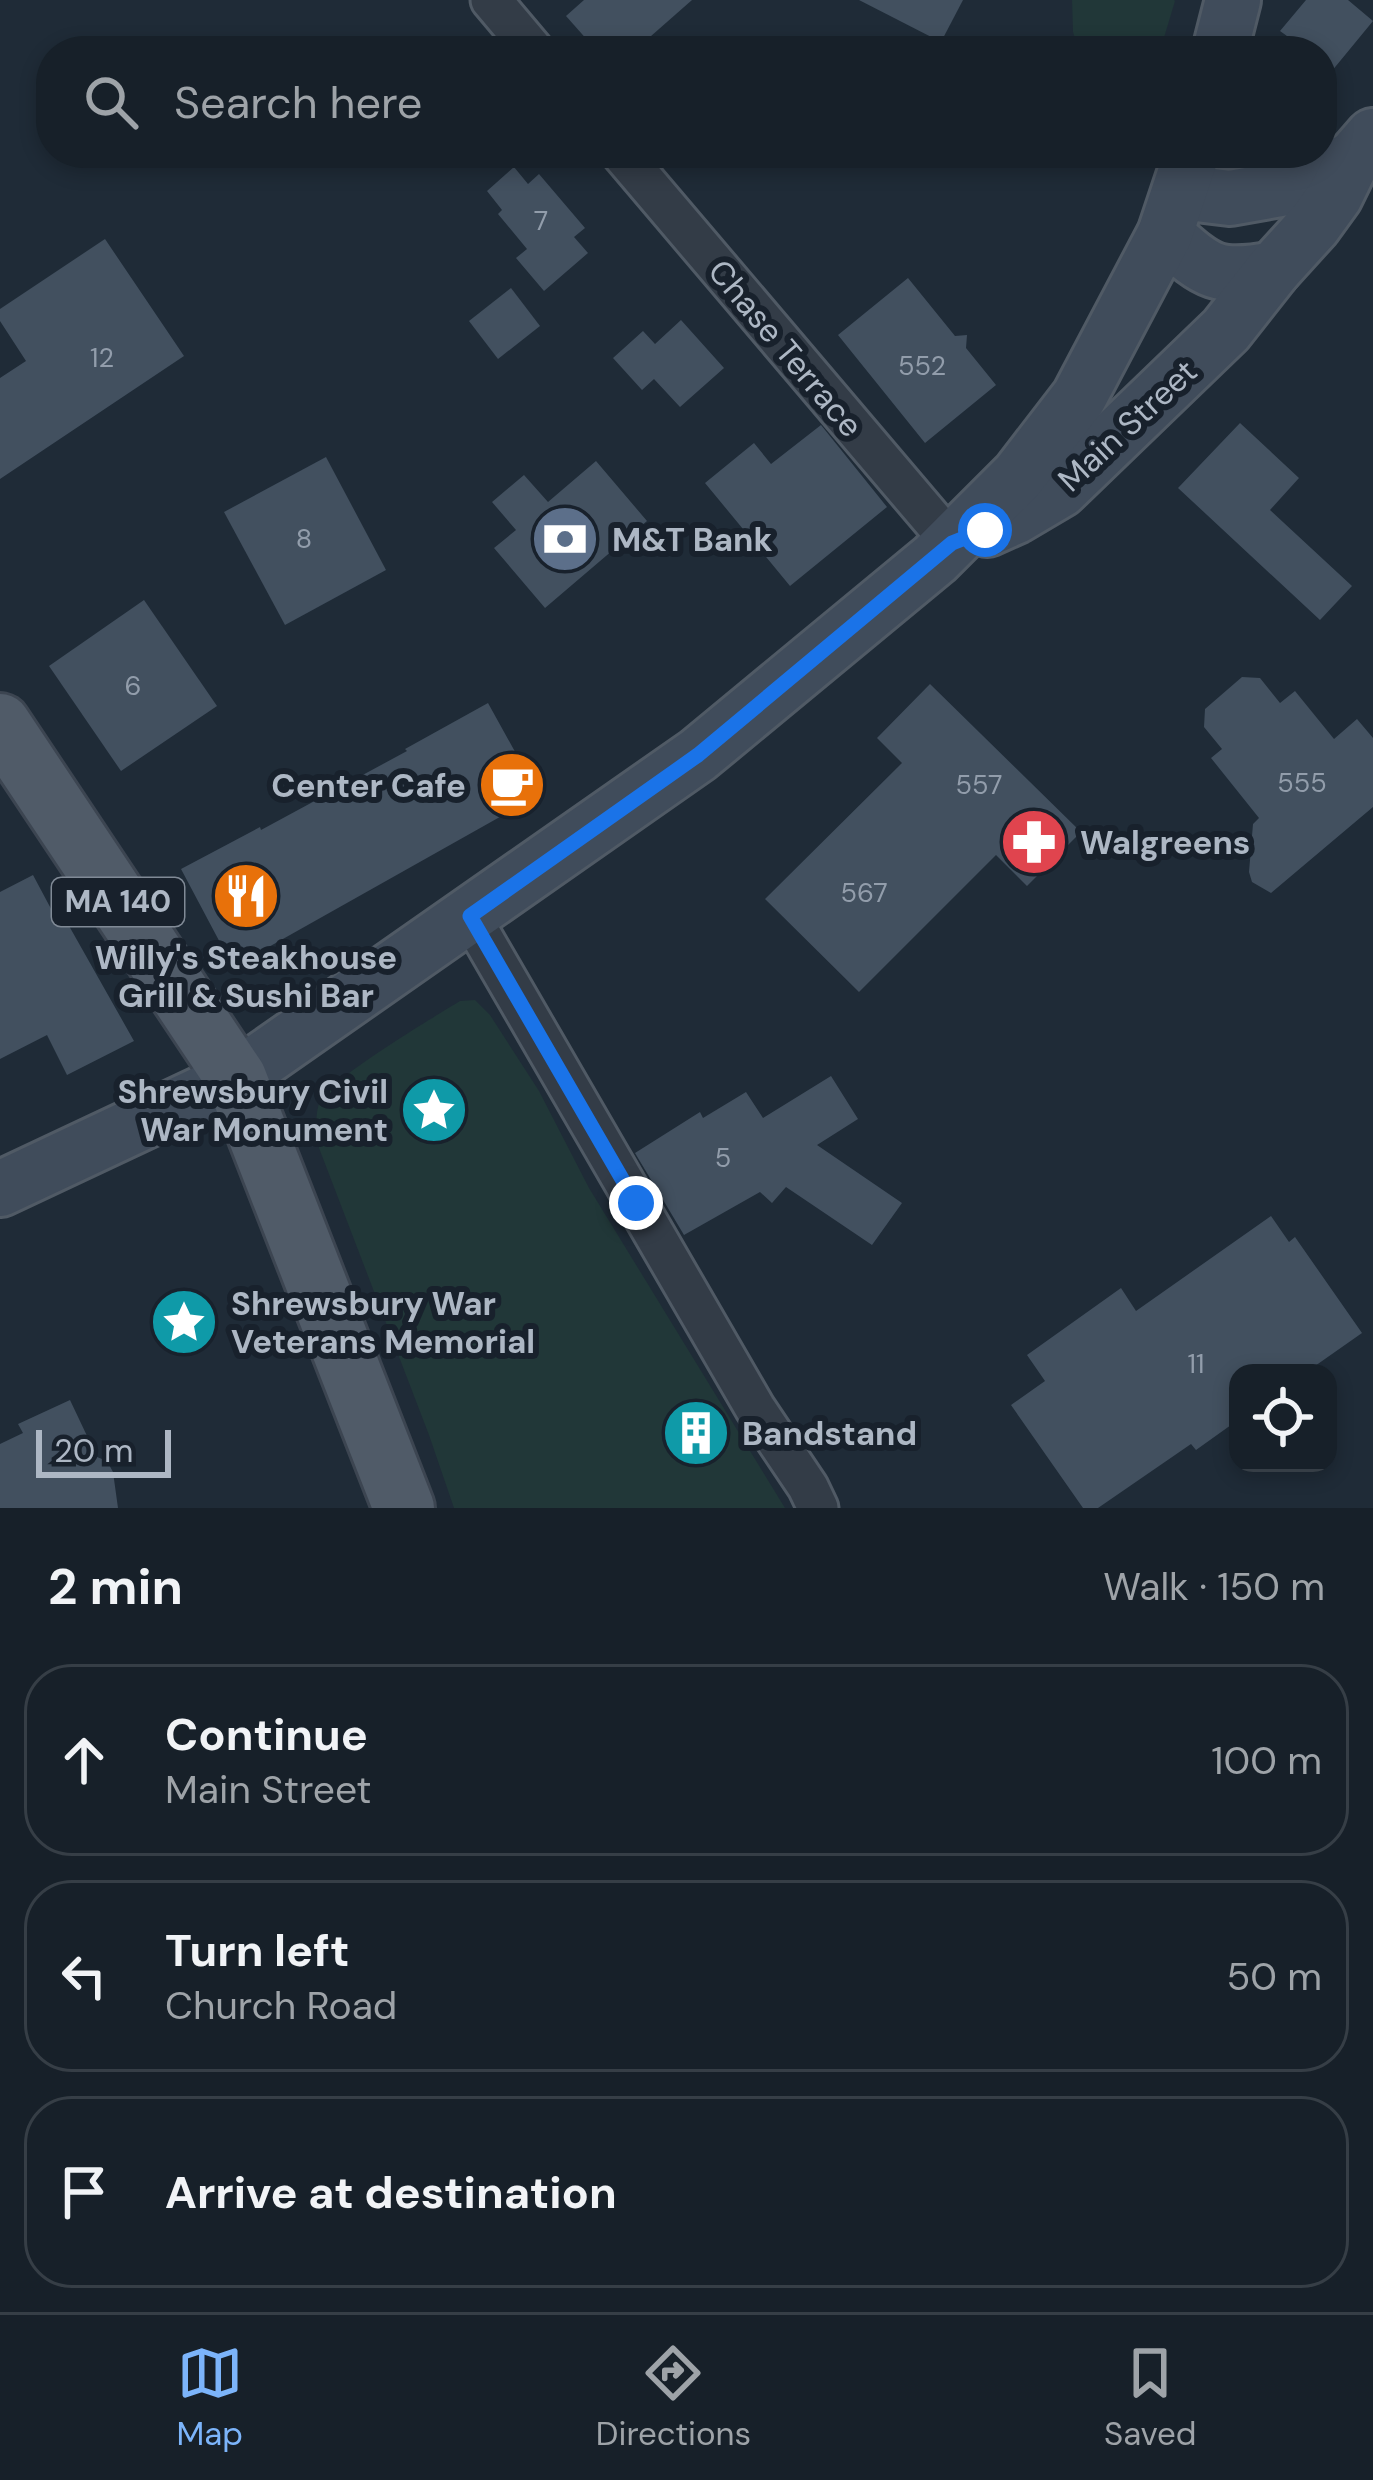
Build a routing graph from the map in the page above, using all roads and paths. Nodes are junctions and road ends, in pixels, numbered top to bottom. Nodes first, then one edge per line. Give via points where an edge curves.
1 (490, 0) edge
2 (1233, 0) edge
3 (521, 36) edge
4 (1224, 36) edge
5 (1363, 148) edge
6 (634, 168) edge
7 (1327, 168) edge
8 (1179, 193) edge
9 (1274, 269) junction
10 (952, 543) junction
11 (0, 724) edge
12 (470, 916) junction
13 (236, 1078) junction
14 (0, 1189) edge
15 (404, 1508) edge
16 (818, 1508) edge

1 - 3 street
2 - 4 main road
5 - 9 main road, Main Street
6 - 10 street, Chase Terrace
7 - 8 main road, Main Street via 1292,187 1230,198
8 - 9 main road via 1203,267 1239,275
8 - 10 main road, Main Street via 1079,397
9 - 10 main road, Main Street via 1226,330 1060,490
10 - 12 main road, Main Street via 698,755
11 - 13 main road, MA 140
12 - 13 main road, Main Street
12 - 16 street
13 - 14 main road, Main Street
13 - 15 main road, MA 140

